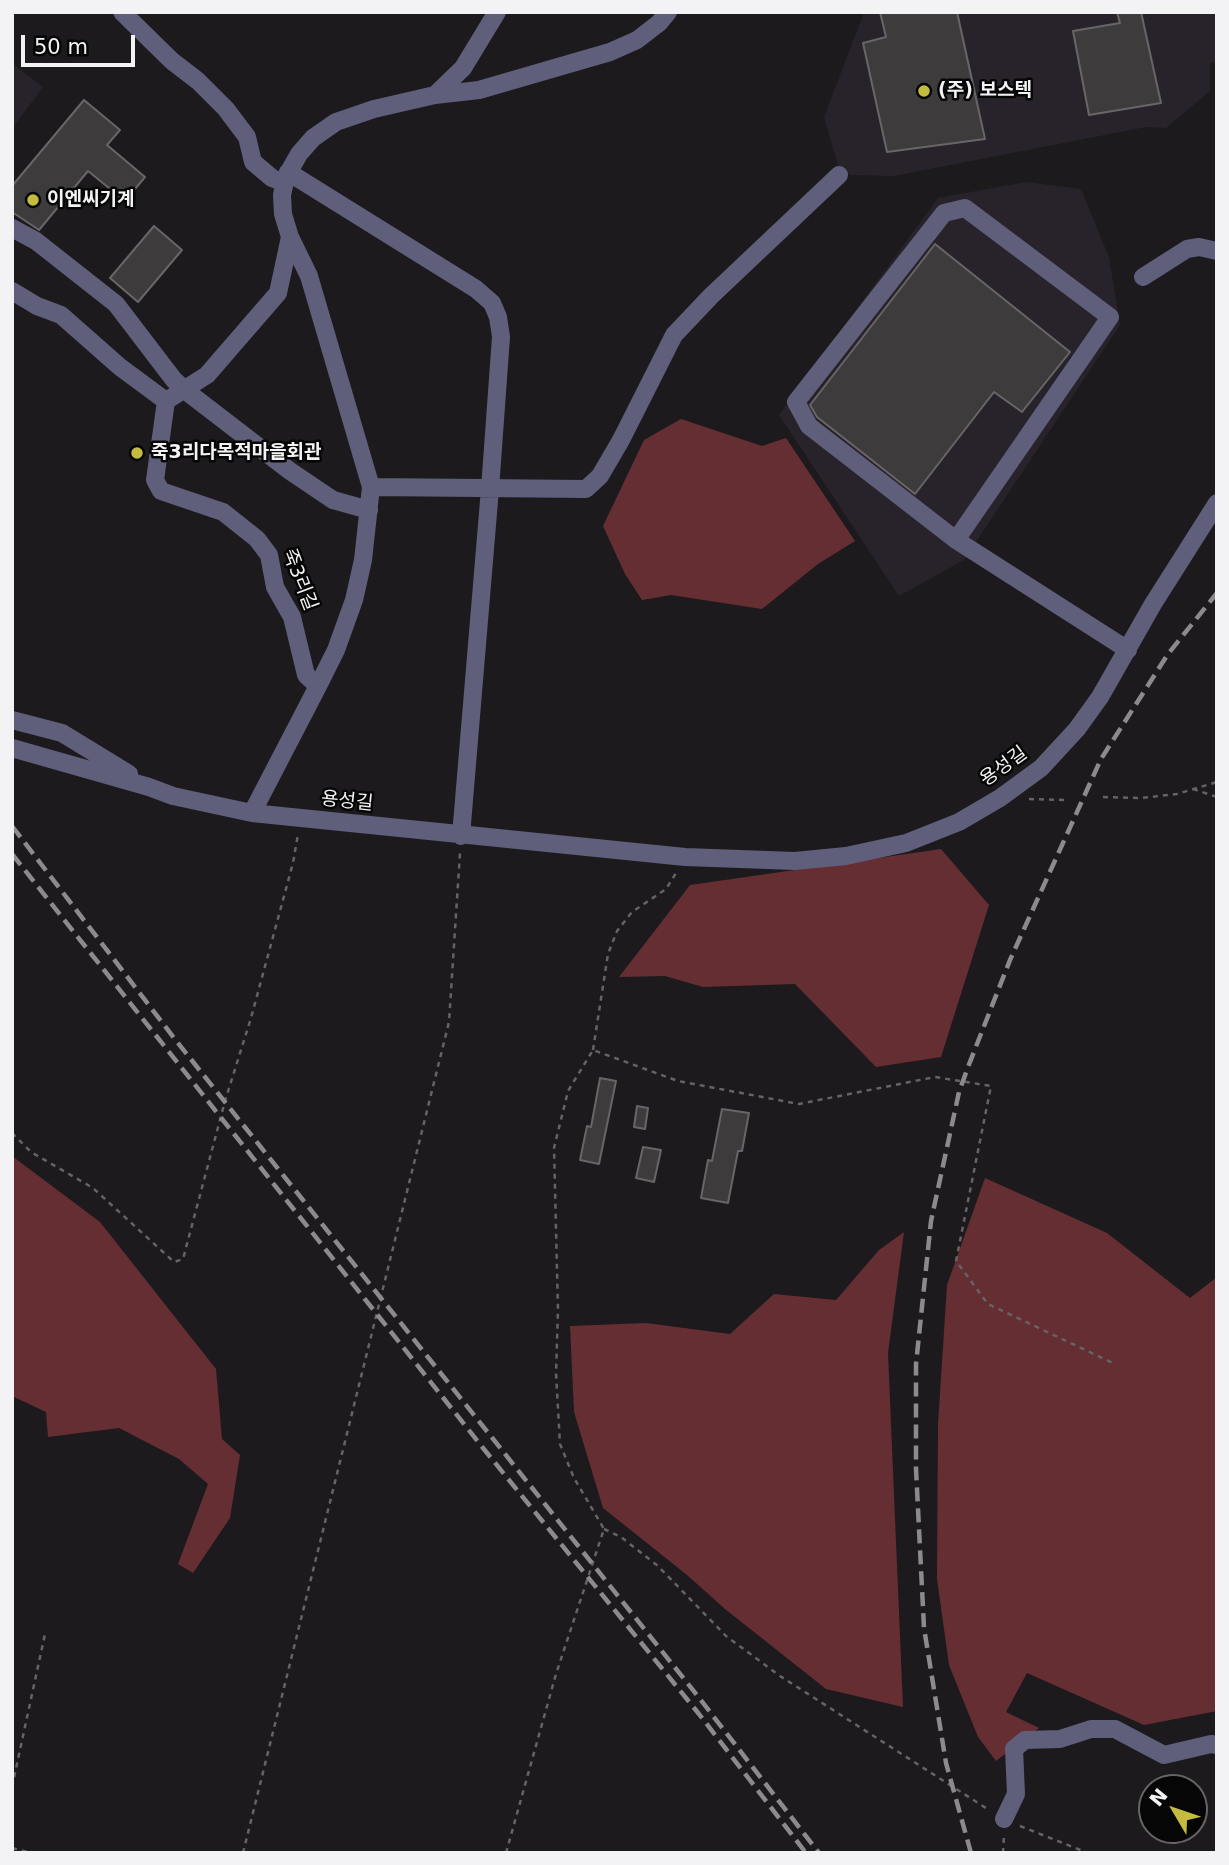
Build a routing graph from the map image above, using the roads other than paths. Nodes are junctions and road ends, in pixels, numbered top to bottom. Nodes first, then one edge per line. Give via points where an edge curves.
1 (122, 12) edge
2 (497, 12) edge
3 (668, 12) edge
4 (435, 95) junction
5 (839, 174) dead end
6 (286, 178) junction
7 (12, 228) edge
8 (290, 237) junction
9 (1217, 251) edge
10 (1143, 277) dead end
11 (12, 291) edge
12 (186, 391) junction
13 (166, 401) junction
14 (371, 487) junction
15 (490, 489) junction
16 (1217, 503) edge
17 (369, 510) junction
18 (956, 540) junction
19 (1128, 650) junction
20 (318, 686) junction
21 (12, 720) edge
22 (12, 748) edge
23 (149, 787) junction
24 (252, 813) junction
25 (461, 835) junction
26 (1217, 1745) edge
27 (1004, 1819) road end

1 - 6 street via 226,109 247,137 253,162 262,172
2 - 4 street via 463,68
3 - 4 street via 637,40 610,52 479,90
4 - 6 street via 336,122 313,138
5 - 15 street via 674,335 600,477 586,489
6 - 8 street via 283,214
6 - 15 street via 476,289 492,303 501,337
7 - 12 street via 36,241 117,304
8 - 12 street via 278,293 224,357
8 - 14 street via 309,276
9 - 10 street via 1186,249
11 - 13 street via 61,315
12 - 13 street
12 - 17 street via 333,500
13 - 20 street, 죽3리길 via 155,480 161,491 223,512 257,539 269,555 275,586 292,617 306,675
14 - 15 street
14 - 17 street
15 - 25 street
16 - 19 street, 용성길
17 - 20 street via 354,600
18 - 18 street via 1110,317 965,208 944,213 796,402 809,426
18 - 19 street
19 - 25 street, 용성길 via 1077,729 1041,768 958,822 906,842 795,862 685,857
20 - 24 street
21 - 23 street via 62,733
22 - 23 street, 용성길
23 - 24 street, 용성길
24 - 25 street, 용성길
26 - 27 street via 1164,1755 1115,1729 1025,1740 1014,1749 1016,1794

